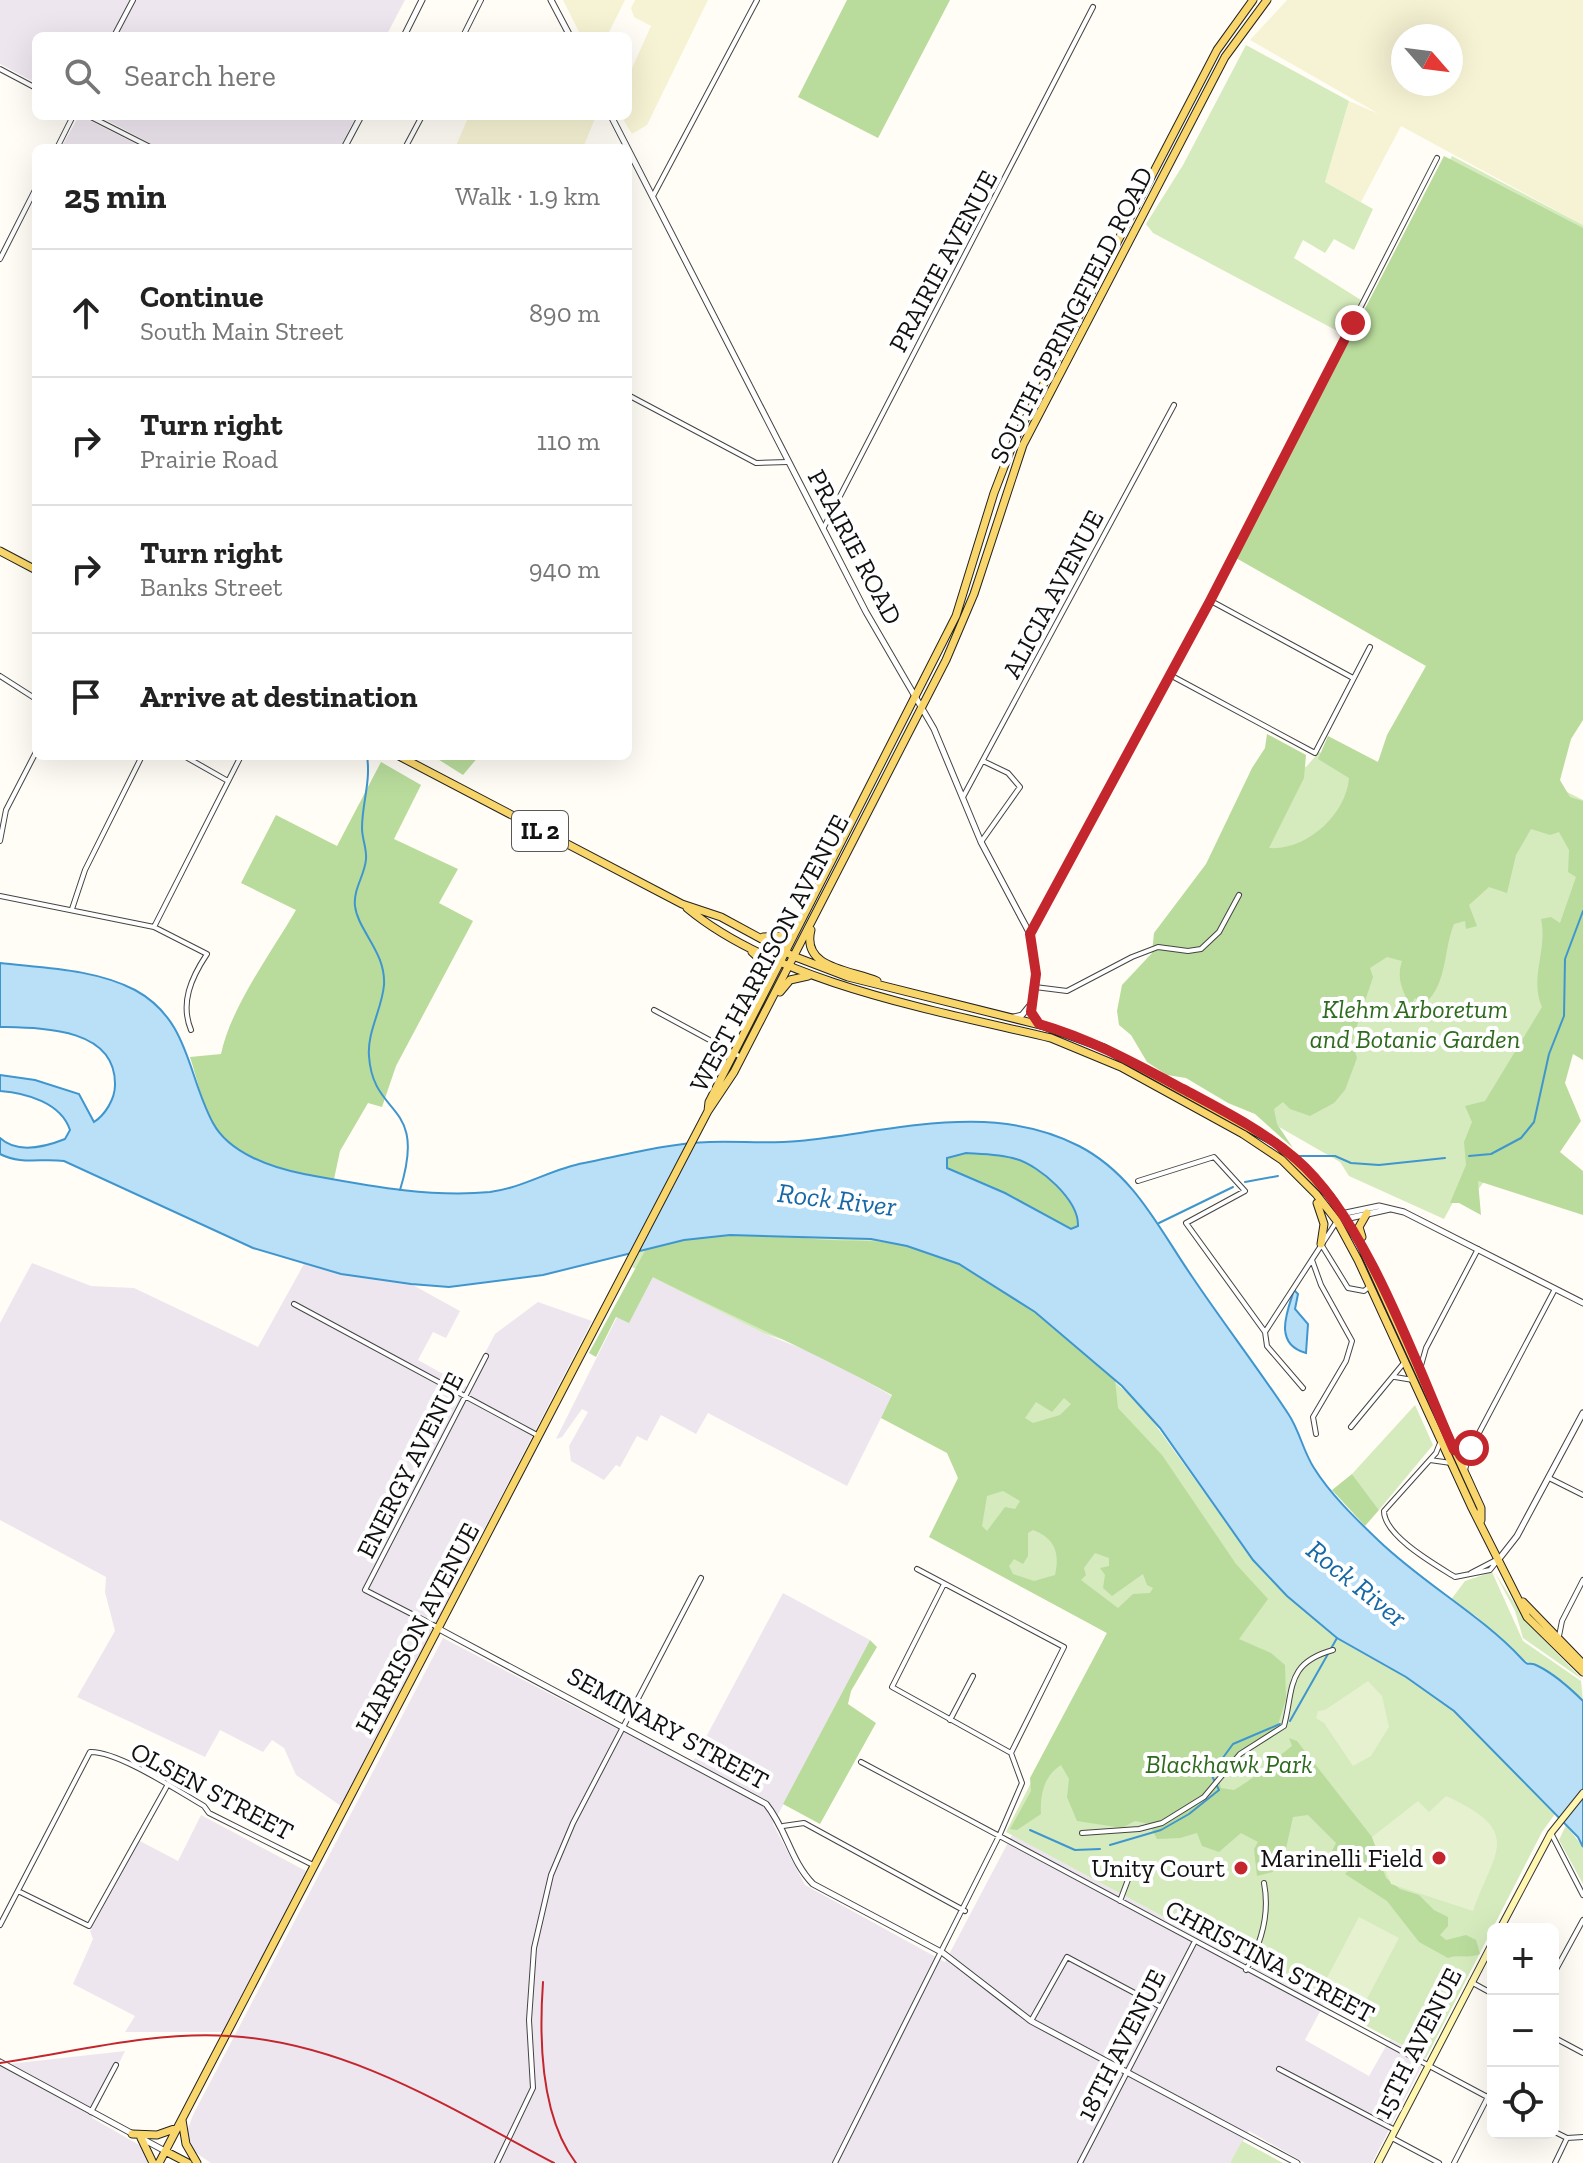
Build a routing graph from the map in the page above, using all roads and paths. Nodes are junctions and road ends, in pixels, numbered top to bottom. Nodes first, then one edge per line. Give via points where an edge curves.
1 (133, 0) edge
2 (422, 0) edge
3 (481, 0) edge
4 (551, 0) edge
5 (757, 0) edge
6 (1253, 0) edge
7 (1267, 0) edge
8 (1093, 7) dead end
9 (116, 32) edge
10 (406, 32) edge
11 (465, 32) edge
12 (568, 32) edge
13 (0, 69) edge
14 (32, 86) edge
15 (71, 120) edge
16 (97, 120) edge
17 (359, 120) edge
18 (420, 120) edge
19 (613, 120) edge
20 (59, 144) edge
21 (144, 144) edge
22 (346, 144) edge
23 (407, 144) edge
24 (626, 144) edge
25 (632, 156) edge
26 (1437, 158) dead end
27 (32, 196) edge
28 (653, 196) junction
29 (0, 259) edge
30 (632, 397) edge
31 (1174, 405) dead end
32 (788, 462) junction
33 (823, 529) junction
34 (0, 551) edge
35 (32, 568) edge
36 (1210, 601) junction
37 (1370, 647) dead end
38 (1170, 675) junction
39 (0, 676) edge
40 (1353, 678) junction
41 (32, 696) edge
42 (915, 697) junction
43 (921, 707) junction
44 (32, 760) edge
45 (140, 760) edge
46 (191, 760) edge
47 (239, 760) edge
48 (407, 760) edge
49 (983, 761) junction
50 (228, 781) junction
51 (962, 799) junction
52 (0, 806) edge
53 (6, 810) junction
54 (0, 841) edge
55 (981, 842) junction
56 (838, 849) junction
57 (1239, 895) dead end
58 (0, 896) edge
59 (682, 904) junction
60 (818, 908) junction
61 (72, 909) junction
62 (697, 916) junction
63 (154, 927) junction
64 (752, 934) junction
65 (1030, 934) junction
66 (785, 951) junction
67 (793, 956) junction
68 (780, 961) junction
69 (789, 965) junction
70 (817, 977) junction
71 (1035, 987) junction
72 (890, 988) junction
73 (760, 1000) junction
74 (1031, 1004) junction
75 (654, 1010) dead end
76 (1012, 1017) junction
77 (1039, 1024) junction
78 (191, 1030) dead end
79 (740, 1054) junction
80 (708, 1111) joint
81 (1256, 1142) junction
82 (1138, 1181) dead end
83 (1392, 1209) junction
84 (1367, 1213) junction
85 (1344, 1216) junction
86 (1337, 1221) junction
87 (1321, 1244) junction
88 (1478, 1249) junction
89 (1312, 1260) junction
90 (1373, 1269) junction
91 (1370, 1286) junction
92 (1555, 1289) junction
93 (1583, 1303) edge
94 (294, 1304) dead end
95 (1265, 1332) junction
96 (1426, 1348) junction
97 (1409, 1349) junction
98 (486, 1356) dead end
99 (1403, 1360) junction
100 (1420, 1372) junction
101 (1395, 1377) junction
102 (1413, 1380) junction
103 (1303, 1388) dead end
104 (465, 1398) junction
105 (1583, 1413) edge
106 (1351, 1427) dead end
107 (1316, 1434) dead end
108 (539, 1436) junction
109 (1441, 1440) junction
110 (1471, 1448) junction
111 (1454, 1450) junction
112 (1430, 1460) junction
113 (1451, 1463) junction
114 (1464, 1472) junction
115 (1549, 1478) junction
116 (1583, 1495) edge
117 (1481, 1520) junction
118 (1499, 1559) junction
119 (917, 1569) dead end
120 (701, 1578) dead end
121 (1583, 1580) edge
122 (944, 1584) junction
123 (1519, 1598) junction
124 (1562, 1621) junction
125 (1545, 1627) junction
126 (439, 1629) junction
127 (1560, 1642) junction
128 (1333, 1650) dead end
129 (1583, 1664) edge
130 (1583, 1672) edge
131 (973, 1676) dead end
132 (950, 1720) junction
133 (624, 1725) junction
134 (1011, 1753) junction
135 (861, 1762) dead end
136 (167, 1786) junction
137 (1583, 1793) edge
138 (783, 1826) junction
139 (1082, 1833) dead end
140 (1551, 1833) junction
141 (1000, 1834) junction
142 (315, 1866) junction
143 (1132, 1869) dead end
144 (1264, 1883) dead end
145 (18, 1891) junction
146 (1583, 1895) edge
147 (1120, 1901) junction
148 (965, 1911) junction
149 (1583, 1920) edge
150 (1503, 1923) edge
151 (0, 1925) edge
152 (1194, 1943) junction
153 (943, 1953) junction
154 (1487, 1953) edge
155 (1559, 1964) edge
156 (1246, 1970) junction
157 (1471, 1982) junction
158 (1487, 1991) edge
159 (1161, 2007) junction
160 (1031, 2021) junction
161 (1559, 2040) edge
162 (1583, 2053) edge
163 (0, 2062) edge
164 (116, 2065) dead end
165 (1428, 2065) junction
166 (1279, 2069) dead end
167 (1127, 2072) junction
168 (1487, 2097) edge
169 (1487, 2104) edge
170 (91, 2112) junction
171 (182, 2120) junction
172 (177, 2128) junction
173 (1395, 2130) junction
174 (132, 2134) junction
175 (1559, 2134) edge
176 (1583, 2137) edge
177 (141, 2138) junction
178 (1391, 2138) junction
179 (1567, 2138) junction
180 (165, 2151) junction
181 (153, 2163) edge
182 (159, 2163) edge
183 (188, 2163) edge
184 (197, 2163) edge
185 (497, 2163) edge
186 (835, 2163) edge
187 (1080, 2163) edge
188 (1297, 2163) edge
189 (1378, 2163) edge
190 (1439, 2163) edge
191 (1454, 2163) edge
192 (1555, 2163) edge

1 - 9 street
2 - 10 street
3 - 11 street
4 - 12 street
5 - 28 street
6 - 42 main road, SOUTH SPRINGFIELD ROAD via 1217,50 1014,441 961,602
7 - 43 main road, SOUTH SPRINGFIELD ROAD via 1225,57 1023,445 969,607
8 - 33 street, PRAIRIE AVENUE
13 - 14 street
15 - 20 street
16 - 21 street
17 - 22 street
18 - 23 street
19 - 24 street, PRAIRIE ROAD
25 - 28 street, PRAIRIE ROAD
26 - 36 street
27 - 29 street
28 - 32 street, PRAIRIE ROAD
30 - 32 street via 756,463
31 - 49 street, ALICIA AVENUE
32 - 33 street, PRAIRIE ROAD
33 - 42 street, PRAIRIE ROAD
34 - 35 main road
36 - 38 street
36 - 40 street
37 - 40 street
38 - 40 street via 1315,753
38 - 65 street
39 - 41 street
42 - 43 street, PRAIRIE ROAD
42 - 56 main road, WEST HARRISON AVENUE
43 - 51 street, PRAIRIE ROAD
43 - 60 main road, WEST HARRISON AVENUE
44 - 53 street
45 - 61 street via 85,870
46 - 50 street
47 - 50 street
48 - 59 main road, IL 2
49 - 51 street, ALICIA AVENUE
49 - 55 street via 1008,773 1020,787
50 - 63 street
51 - 55 street, PRAIRIE ROAD
52 - 53 street
53 - 54 street
55 - 65 street, PRAIRIE ROAD
56 - 64 main road via 792,930 777,938
56 - 66 main road, WEST HARRISON AVENUE
57 - 71 street via 1219,932 1201,949 1158,947 1067,991
58 - 61 street
59 - 62 main road, IL 2
59 - 64 main road, IL 2
60 - 67 main road, WEST HARRISON AVENUE
60 - 72 main road via 809,938 815,956
61 - 63 street
62 - 68 main road, IL 2
62 - 73 main road via 764,961
63 - 78 street via 207,954 185,1007
64 - 66 main road, IL 2
65 - 71 street, PRAIRIE ROAD
66 - 67 main road, IL 2
66 - 68 main road, WEST HARRISON AVENUE
67 - 69 main road, WEST HARRISON AVENUE
67 - 72 main road, IL 2
68 - 69 main road, IL 2
68 - 73 main road, WEST HARRISON AVENUE
69 - 70 main road, IL 2
69 - 79 main road, WEST HARRISON AVENUE
70 - 79 main road via 799,976 783,986
70 - 81 main road, IL 2 via 1069,1044
71 - 74 street, PRAIRIE ROAD
72 - 76 main road, IL 2
73 - 79 main road, WEST HARRISON AVENUE
74 - 76 street
74 - 77 street
75 - 79 street
76 - 77 main road, IL 2
77 - 85 main road, IL 2 via 1129,1060 1257,1130 1298,1161
79 - 80 main road, WEST HARRISON AVENUE
80 - 108 main road, HARRISON AVENUE
81 - 86 main road, IL 2 via 1301,1179
81 - 87 main road via 1320,1207
82 - 95 street via 1214,1157 1245,1191 1186,1223
83 - 84 street
83 - 85 street via 1379,1206
83 - 88 street
84 - 85 street
84 - 90 main road via 1359,1231
85 - 86 street
85 - 90 main road, IL 2
86 - 87 street
86 - 91 main road, IL 2
87 - 89 street
87 - 91 street via 1348,1288 1364,1291
88 - 92 street
88 - 96 street
89 - 95 street
89 - 107 street via 1352,1341 1313,1417
90 - 97 main road, IL 2
91 - 99 main road, IL 2
92 - 93 street
92 - 110 street
94 - 104 street
95 - 103 street via 1267,1346
96 - 97 street
96 - 100 street
97 - 100 main road, IL 2
98 - 104 street, ENERGY AVENUE
99 - 101 street
99 - 102 main road, IL 2
100 - 111 main road, IL 2
101 - 102 street
101 - 106 street
102 - 109 main road, IL 2
104 - 108 street
104 - 126 street, ENERGY AVENUE via 365,1590
105 - 115 street
108 - 126 main road, HARRISON AVENUE
109 - 112 street
109 - 113 main road, IL 2
110 - 111 street
110 - 114 street
111 - 114 main road, IL 2
112 - 113 street
112 - 118 street via 1384,1511 1387,1524 1415,1551 1455,1577 1490,1570
113 - 117 main road, IL 2
114 - 117 main road, IL 2 via 1481,1508
115 - 116 street
115 - 118 street
117 - 118 main road, IL 2
118 - 123 main road, IL 2
119 - 122 street
120 - 133 street
121 - 124 street
122 - 132 street via 892,1687
122 - 134 street via 1064,1647
123 - 125 main road, IL 2
123 - 130 main road, IL 2 via 1534,1627
124 - 125 street
124 - 127 street
125 - 127 main road, IL 2
126 - 133 street, SEMINARY STREET
126 - 142 main road, HARRISON AVENUE
127 - 129 main road, IL 2
128 - 139 street via 1295,1673 1284,1726 1240,1754 1204,1797 1162,1823
131 - 132 street
132 - 134 street
133 - 138 street, SEMINARY STREET via 766,1804
133 - 185 street via 551,1875 534,1948 529,2020 534,2076 528,2102
134 - 141 street via 1022,1783
135 - 141 street, CHRISTINA STREET
136 - 142 street, OLSEN STREET
136 - 145 street via 89,1926
136 - 145 street, OLSEN STREET via 100,1752 90,1752
137 - 140 main road
138 - 148 street via 804,1823
138 - 153 street, SEMINARY STREET via 797,1867 813,1884
140 - 146 street
140 - 150 main road
141 - 147 street, CHRISTINA STREET
141 - 148 street
142 - 171 main road, HARRISON AVENUE
143 - 147 street
144 - 156 street via 1260,1943
145 - 151 street
147 - 152 street, CHRISTINA STREET
148 - 153 street
149 - 155 street
152 - 156 street, CHRISTINA STREET
152 - 159 street, 18TH AVENUE
153 - 160 street, SEMINARY STREET
153 - 186 street
154 - 157 main road, 15TH AVENUE
156 - 165 street, CHRISTINA STREET
157 - 158 street
157 - 165 main road, 15TH AVENUE
159 - 160 street via 1067,1957
159 - 167 street, 18TH AVENUE
160 - 167 street, SEMINARY STREET
161 - 162 street
163 - 170 street
164 - 170 street
165 - 168 street, CHRISTINA STREET
165 - 173 main road, 15TH AVENUE
166 - 173 street
167 - 187 street, 18TH AVENUE
167 - 188 street, SEMINARY STREET
169 - 191 street
170 - 174 street
171 - 172 main road, HARRISON AVENUE
171 - 184 main road via 186,2144
172 - 174 main road via 157,2135
172 - 180 main road, HARRISON AVENUE
173 - 178 main road, 15TH AVENUE
174 - 177 street
175 - 179 street
176 - 179 street
177 - 180 street
177 - 181 main road
178 - 189 main road, 15TH AVENUE
178 - 190 street
179 - 192 street
180 - 182 main road, HARRISON AVENUE
180 - 183 main road

